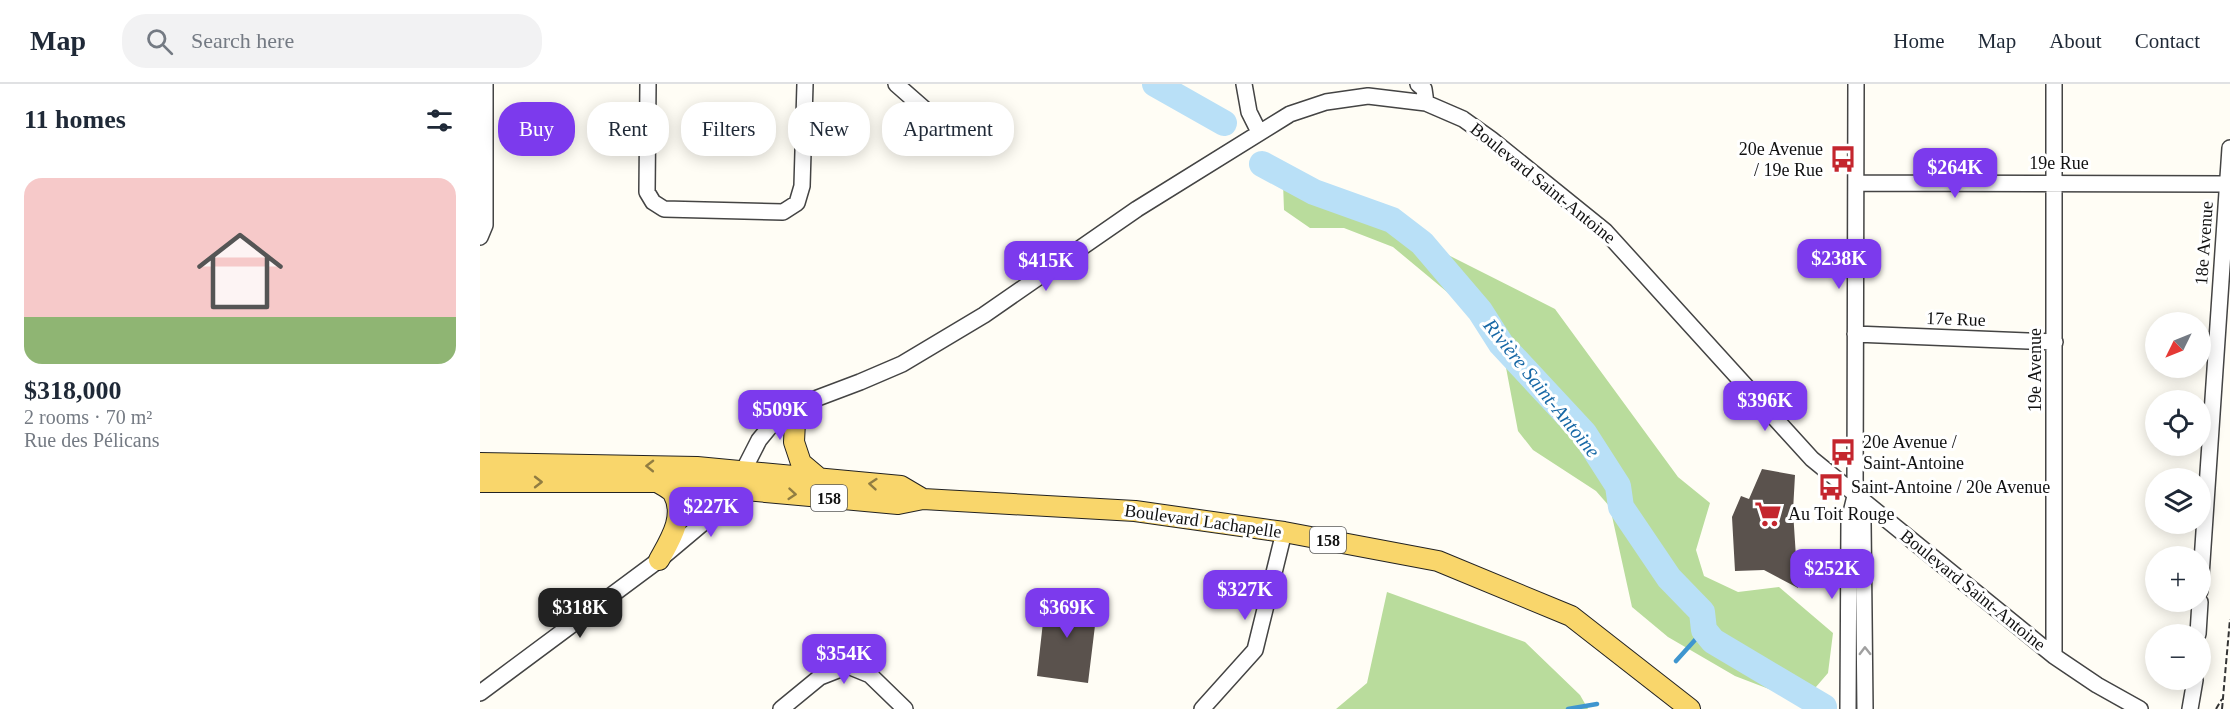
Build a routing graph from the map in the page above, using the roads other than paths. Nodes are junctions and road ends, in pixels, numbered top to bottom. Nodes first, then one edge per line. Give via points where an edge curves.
1 (485, 84) edge
2 (648, 84) edge
3 (805, 84) edge
4 (896, 84) edge
5 (1244, 84) edge
6 (1418, 84) edge
7 (1856, 84) edge
8 (2054, 84) edge
9 (916, 102) edge
10 (1426, 103) junction
11 (1259, 132) junction
12 (2230, 148) edge
13 (1856, 183) junction
14 (2054, 183) junction
15 (2227, 184) junction
16 (480, 237) edge
17 (1855, 334) junction
18 (2055, 342) junction
19 (807, 402) junction
20 (480, 463) edge
21 (820, 479) junction
22 (738, 480) junction
23 (480, 482) edge
24 (657, 482) junction
25 (1855, 496) junction
26 (923, 499) junction
27 (1284, 531) junction
28 (2203, 546) edge
29 (659, 560) junction
30 (2054, 656) junction
31 (2193, 690) edge
32 (480, 693) edge
33 (781, 709) edge
34 (905, 709) edge
35 (1202, 709) edge
36 (1690, 709) edge
37 (1848, 709) edge
38 (1865, 709) edge
39 (2140, 709) edge
40 (2190, 709) edge

1 - 16 street via 485,225
2 - 3 street via 647,192 653,202 664,209 783,212 797,203 802,186
4 - 9 street
5 - 11 street via 1249,112
6 - 10 street via 1424,89
7 - 13 street
8 - 14 street, 19e Avenue
10 - 11 street, Boulevard Saint-Antoine via 1368,96 1326,102 1290,114
10 - 25 street, Boulevard Saint-Antoine via 1473,125 1605,231 1812,459
11 - 19 street, Boulevard Saint-Antoine via 1137,209 984,315 902,364
12 - 15 street, 18e Avenue
13 - 14 street, 19e Rue
13 - 17 street
14 - 15 street, 19e Rue
14 - 18 street, 19e Avenue
15 - 28 street, 18e Avenue
17 - 18 street, 17e Rue
17 - 25 street
18 - 30 street, 19e Avenue
19 - 21 main road via 795,422 794,442 801,463
19 - 22 street, Boulevard Saint-Antoine via 773,423 759,440
22 -> 20 main road, Boulevard Lachapelle / 158 via 697,467
21 - 22 main road, Boulevard Lachapelle / 158
26 -> 21 main road, Boulevard Lachapelle / 158 via 901,486
22 - 24 main road, Boulevard Lachapelle / 158
22 -> 26 main road, Boulevard Lachapelle / 158 via 898,504
22 - 29 street, Boulevard Saint-Antoine via 709,519
23 -> 24 main road, 158
24 - 29 main road via 672,492 677,507 676,527
25 - 30 street, Boulevard Saint-Antoine
25 - 37 street via 1849,521
38 -> 25 street via 1863,522
26 - 27 main road, Boulevard Lachapelle / 158 via 1135,511
27 - 35 street via 1255,650
27 - 36 main road, Boulevard Lachapelle / 158 via 1438,561 1571,616
29 - 32 street, Boulevard Saint-Antoine
30 - 39 street, Boulevard Saint-Antoine
31 - 40 street
33 - 34 street via 820,677 848,666 870,675

